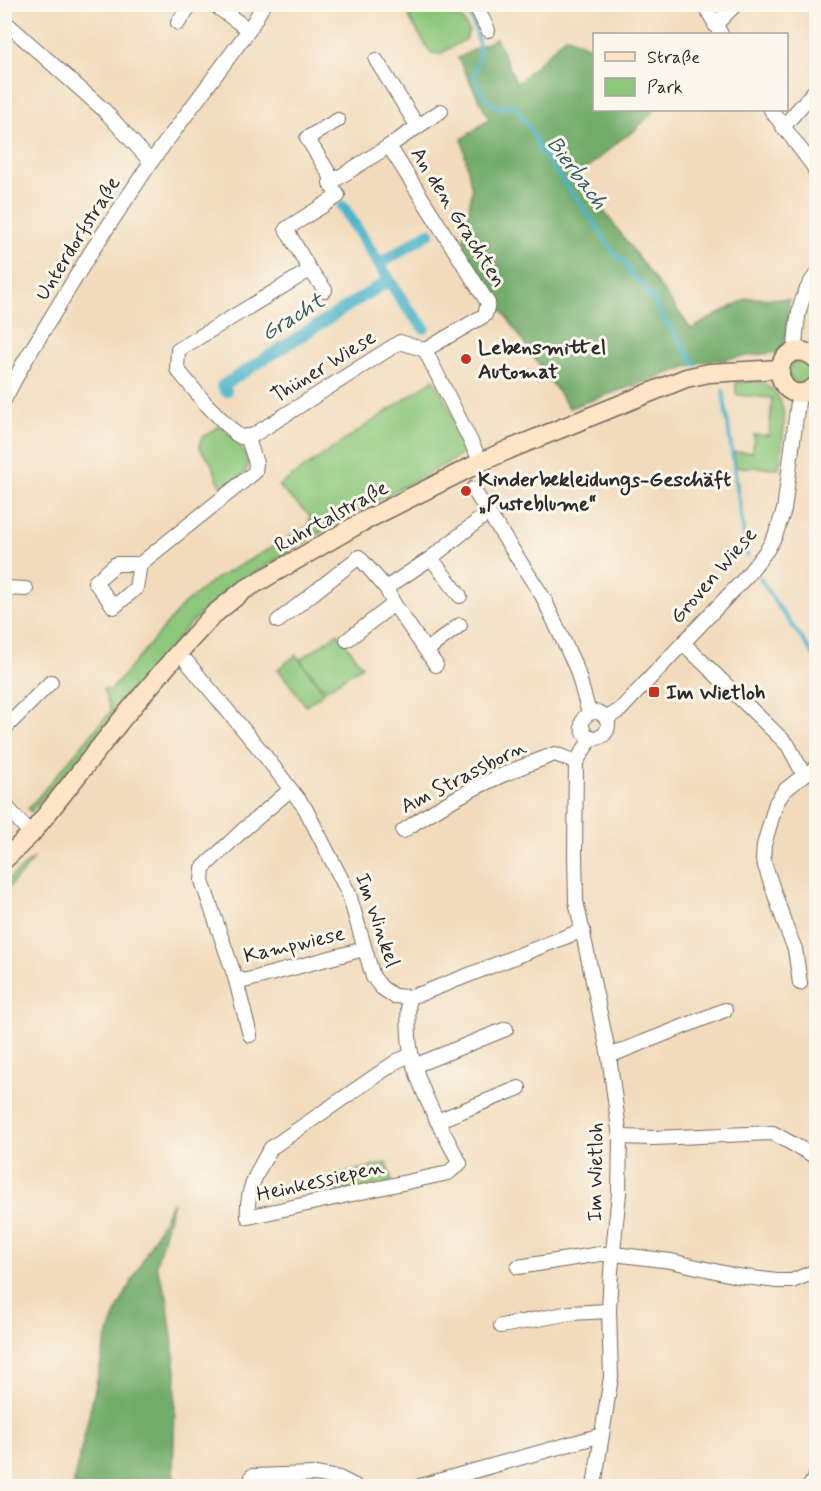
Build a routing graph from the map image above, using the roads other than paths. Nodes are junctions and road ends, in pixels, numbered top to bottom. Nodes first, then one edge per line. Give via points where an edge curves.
1 (191, 4) edge
2 (213, 4) edge
3 (264, 4) edge
4 (476, 4) edge
5 (704, 4) edge
6 (736, 4) edge
7 (4, 21) edge
8 (178, 23) dead end
9 (249, 30) junction
10 (488, 30) dead end
11 (718, 30) edge
12 (376, 60) dead end
13 (816, 89) edge
14 (441, 111) dead end
15 (772, 111) edge
16 (338, 120) dead end
17 (418, 127) junction
18 (783, 127) junction
19 (389, 146) junction
20 (151, 162) junction
21 (816, 174) edge
22 (333, 180) junction
23 (310, 270) junction
24 (816, 275) edge
25 (325, 290) dead end
26 (425, 350) junction
27 (795, 352) junction
28 (816, 358) edge
29 (780, 369) junction
30 (816, 386) edge
31 (799, 394) junction
32 (4, 400) edge
33 (247, 436) junction
34 (481, 462) junction
35 (474, 489) dead end
36 (489, 512) junction
37 (431, 558) junction
38 (140, 564) dead end
39 (4, 588) edge
40 (386, 588) junction
41 (26, 589) dead end
42 (460, 596) dead end
43 (394, 604) junction
44 (278, 621) dead end
45 (460, 625) dead end
46 (347, 640) dead end
47 (683, 643) junction
48 (427, 650) junction
49 (187, 662) dead end
50 (436, 665) dead end
51 (51, 681) dead end
52 (589, 713) junction
53 (607, 718) junction
54 (4, 729) edge
55 (592, 737) junction
56 (576, 762) junction
57 (810, 772) edge
58 (290, 790) junction
59 (4, 804) edge
60 (403, 831) dead end
61 (31, 834) junction
62 (4, 860) edge
63 (583, 930) junction
64 (364, 949) junction
65 (235, 977) junction
66 (800, 983) dead end
67 (408, 997) junction
68 (725, 1010) dead end
69 (506, 1029) dead end
70 (250, 1035) dead end
71 (609, 1056) junction
72 (413, 1060) junction
73 (519, 1088) dead end
74 (437, 1121) junction
75 (621, 1137) junction
76 (816, 1157) edge
77 (614, 1254) junction
78 (518, 1267) dead end
79 (816, 1271) edge
80 (609, 1311) junction
81 (501, 1326) dead end
82 (602, 1435) junction
83 (816, 1475) edge
84 (252, 1476) dead end
85 (355, 1486) edge
86 (420, 1486) edge
87 (594, 1486) edge
88 (810, 1486) edge

1 - 8 street
2 - 9 street
3 - 9 street, Unterdorfstraße
4 - 10 street
5 - 11 street
6 - 11 street
7 - 20 street via 104,110
9 - 20 street, Unterdorfstraße
12 - 17 street, An den Grachten
13 - 18 street
14 - 17 street, An den Grachten
15 - 18 street
16 - 22 street via 307,138
17 - 19 street, An den Grachten
18 - 21 street
19 - 22 street, An den Grachten
19 - 26 street, An den Grachten via 488,303 485,315
20 - 32 street, Unterdorfstraße via 91,252
22 - 23 street via 330,183 338,196 286,229
23 - 25 street
23 - 33 street via 178,350 177,369 236,434
24 - 27 street via 798,314
26 - 33 street, Thüner Wiese via 400,342
26 - 34 street
27 - 28 main road via 804,351
27 - 29 main road via 785,358
29 - 31 main road via 782,383
29 - 34 main road, Ruhrtalstraße via 686,378
30 - 31 main road
31 - 47 street, Groven Wiese via 784,510 775,536 756,564
33 - 38 street via 255,472
34 - 61 main road, Ruhrtalstraße via 362,522 244,590 213,615 122,719
35 - 36 street
36 - 37 street
36 - 52 street via 543,597 577,670
37 - 40 street
37 - 42 street
39 - 41 street
40 - 43 street
40 - 44 street via 359,557
43 - 46 street
43 - 48 street
45 - 48 street
47 - 53 street, Groven Wiese via 620,710
47 - 57 street via 788,745
48 - 50 street
49 - 58 street, Im Winkel
51 - 54 street
52 - 53 street via 600,712
52 - 55 street via 582,724
53 - 55 street, Groven Wiese via 607,731
55 - 56 street
56 - 60 street, Am Strassborn via 555,754 510,770 428,813
56 - 63 street, Im Wietloh via 576,901
57 - 66 street via 784,791 776,803 763,860 795,949
58 - 64 street, Im Winkel via 305,808 350,894
58 - 65 street, Kampwiese via 203,868 202,881
59 - 61 street
61 - 62 main road, Ruhrtalstraße
63 - 67 street
63 - 71 street, Im Wietloh
64 - 65 street, Kampwiese via 244,981
64 - 67 street, Im Winkel via 373,977 382,988 394,996
65 - 70 street, Kampwiese
67 - 72 street
68 - 71 street
69 - 72 street
71 - 75 street, Im Wietloh
72 - 74 street
72 - 74 street, Heinkessiepen via 397,1061 271,1148 247,1199 248,1217 448,1173 460,1163
73 - 74 street
75 - 76 street via 772,1133
75 - 77 street, Im Wietloh
77 - 78 street
77 - 79 street via 777,1281 792,1281
77 - 80 street, Im Wietloh
80 - 81 street via 570,1313
80 - 82 street, Im Wietloh via 611,1377
82 - 86 street
82 - 87 street, Im Wietloh
83 - 88 street
84 - 85 street via 315,1474 339,1478

